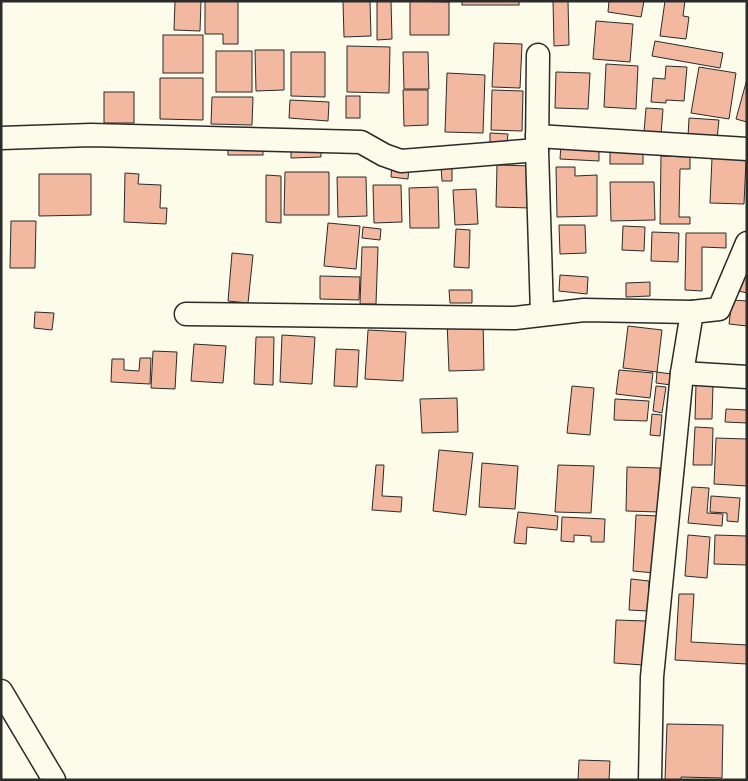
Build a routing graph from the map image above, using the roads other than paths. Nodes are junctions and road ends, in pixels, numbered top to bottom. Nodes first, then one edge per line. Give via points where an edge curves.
1 (538, 55) dead end
2 (1, 138) edge
3 (537, 143) junction
4 (747, 149) edge
5 (747, 243) edge
6 (692, 312) junction
7 (186, 314) dead end
8 (542, 314) junction
9 (682, 373) junction
10 (747, 376) edge
11 (1, 691) edge
12 (54, 780) edge
13 (650, 780) edge

1 - 3 street
2 - 3 street via 91,135 361,142 402,161
3 - 4 street
3 - 8 street
5 - 6 street via 719,309
6 - 8 street via 584,310
6 - 9 street
7 - 8 street via 514,318
9 - 10 street
9 - 13 street via 652,677
11 - 12 street

